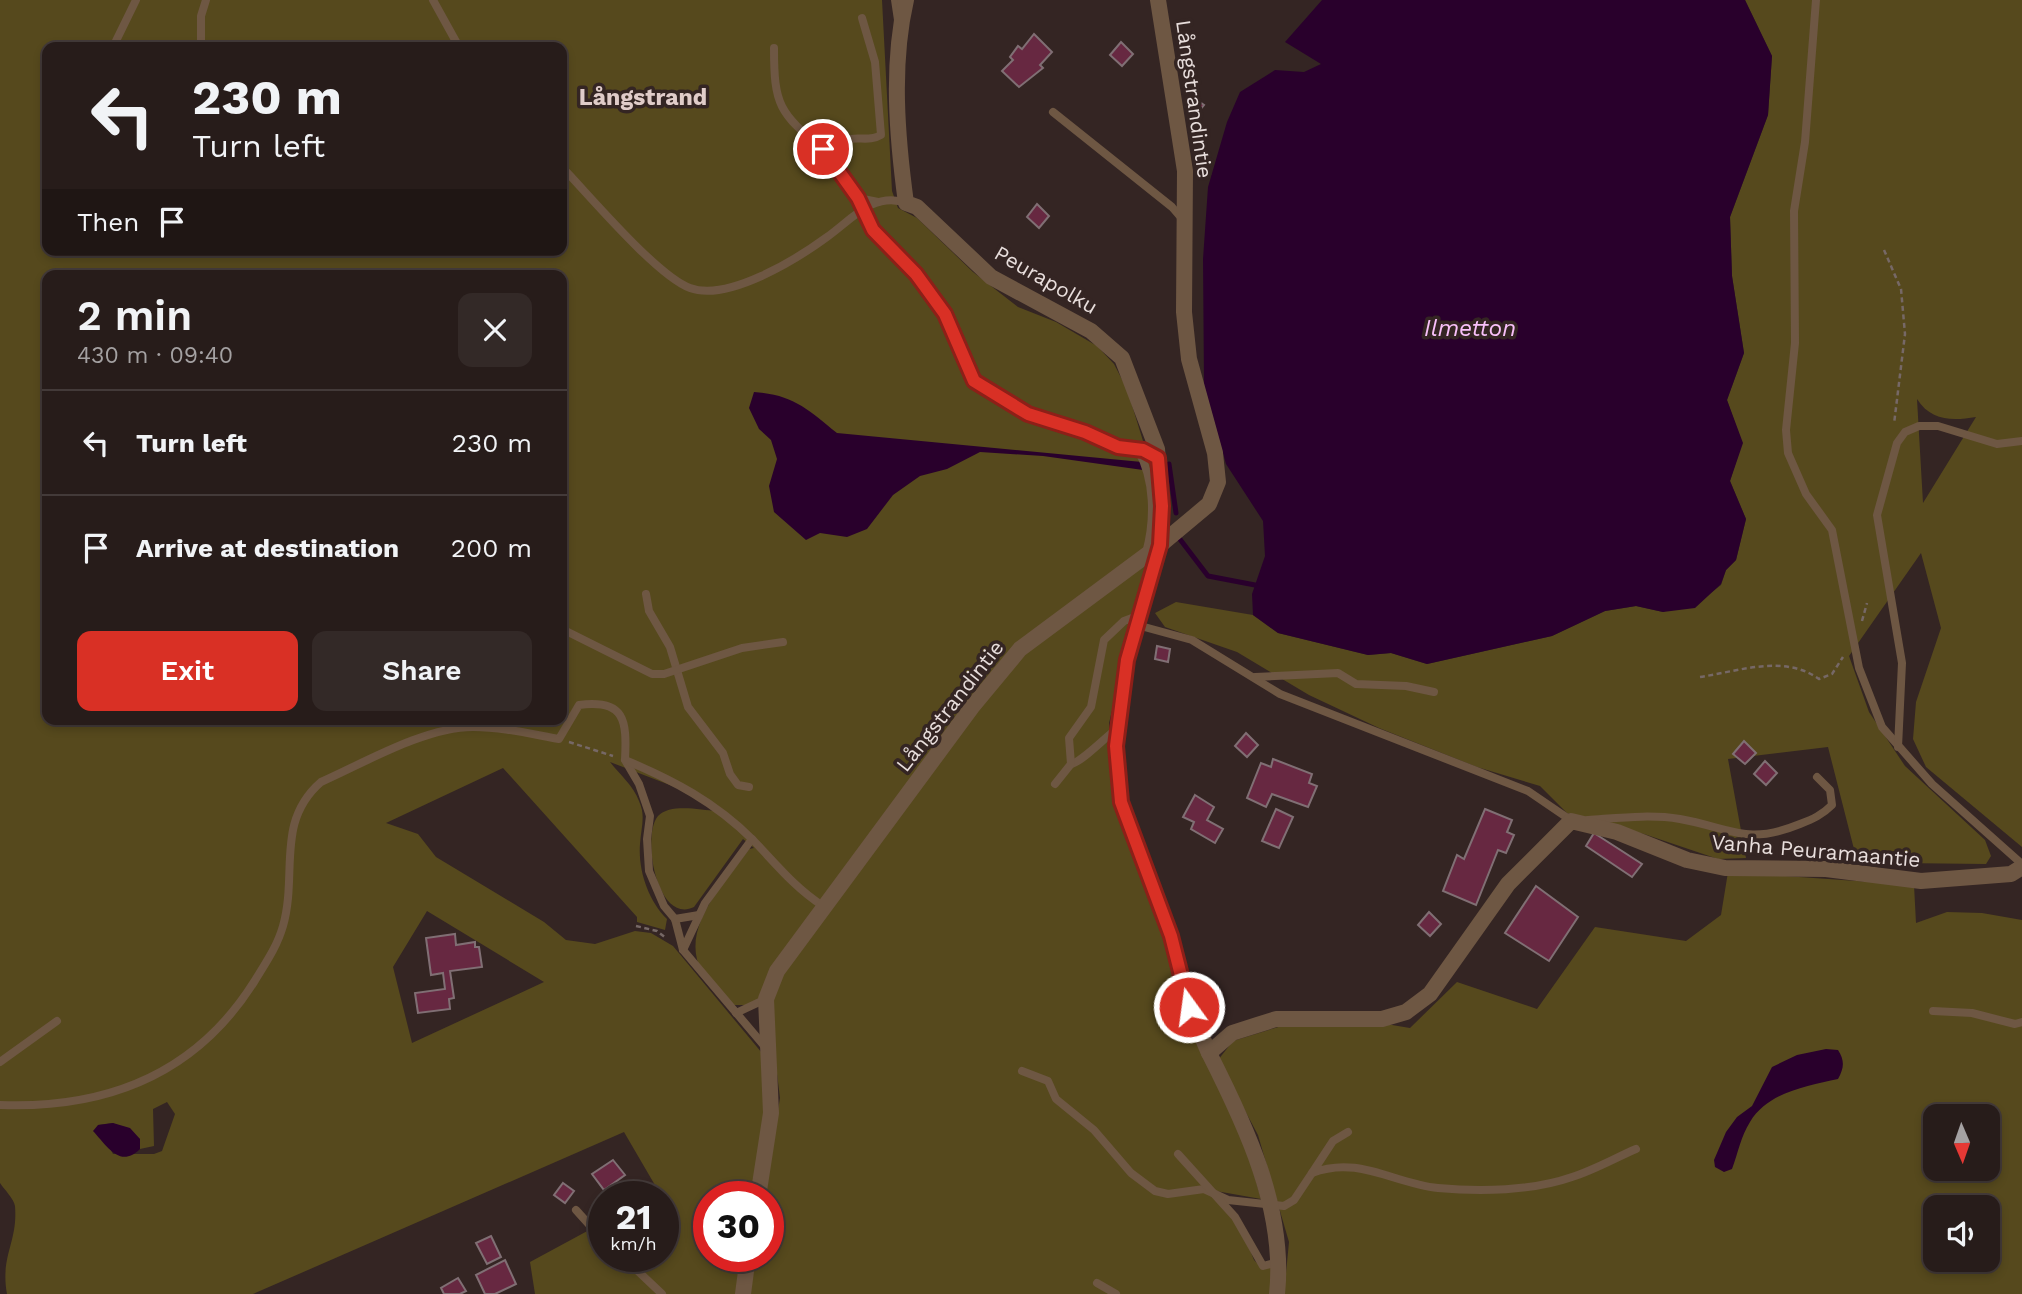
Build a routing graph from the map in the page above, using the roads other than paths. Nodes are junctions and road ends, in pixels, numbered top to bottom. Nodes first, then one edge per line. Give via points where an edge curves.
1 (136, 0) edge
2 (206, 0) edge
3 (433, 0) edge
4 (895, 0) edge
5 (906, 0) edge
6 (1158, 0) edge
7 (1816, 0) edge
8 (862, 18) dead end
9 (899, 30) junction
10 (115, 42) edge
11 (201, 42) edge
12 (455, 42) edge
13 (774, 48) dead end
14 (1053, 112) dead end
15 (823, 149) junction
16 (567, 172) edge
17 (858, 198) junction
18 (881, 202) junction
19 (906, 203) junction
20 (863, 209) junction
21 (1186, 223) junction
22 (2022, 441) edge
23 (1138, 450) junction
24 (1158, 458) junction
25 (1160, 545) junction
26 (1145, 556) junction
27 (646, 594) dead end
28 (1138, 620) junction
29 (567, 632) edge
30 (783, 642) dead end
31 (677, 669) junction
32 (1255, 677) junction
33 (1434, 692) dead end
34 (1119, 728) junction
35 (1898, 747) junction
36 (625, 760) junction
37 (1071, 764) junction
38 (1817, 777) dead end
39 (1055, 784) dead end
40 (750, 787) dead end
41 (1571, 821) junction
42 (752, 839) junction
43 (2022, 865) edge
44 (823, 906) junction
45 (699, 915) junction
46 (675, 919) junction
47 (683, 950) junction
48 (766, 999) junction
49 (1933, 1011) dead end
50 (736, 1013) junction
51 (57, 1021) dead end
52 (2022, 1022) edge
53 (767, 1049) junction
54 (1209, 1054) junction
55 (0, 1062) edge
56 (1022, 1071) dead end
57 (0, 1105) edge
58 (1348, 1132) dead end
59 (1636, 1149) dead end
60 (1178, 1154) dead end
61 (1312, 1173) junction
62 (760, 1181) edge
63 (1214, 1193) junction
64 (1268, 1206) junction
65 (576, 1210) dead end
66 (588, 1223) edge
67 (1279, 1262) junction
68 (639, 1272) edge
69 (746, 1272) edge
70 (1097, 1283) dead end
71 (662, 1294) edge
72 (743, 1294) edge
73 (1116, 1294) edge
74 (1279, 1294) edge

1 - 10 lane
2 - 11 lane
3 - 12 lane
4 - 9 lane
5 - 9 street
6 - 21 street, Långstrandintie via 1182,146
7 - 35 lane via 1794,211 1796,344 1786,430 1788,453 1806,494 1832,530 1858,668 1882,727
8 - 15 lane via 875,62 881,135
9 - 19 street via 899,150
13 - 15 lane via 776,96 782,111
14 - 21 lane
15 - 17 lane
16 - 20 lane via 664,272 690,288 711,291 782,265
17 - 18 lane
17 - 20 lane
18 - 19 lane via 893,198
18 - 20 lane
19 - 24 street, Peurapolku via 917,207 991,277 1091,331 1122,358
20 - 23 lane via 873,230 916,274 945,314 974,381 1028,414
21 - 25 street, Långstrandintie via 1184,312 1189,359 1215,453 1218,482 1209,504
22 - 35 lane via 1997,444 1938,426 1919,426 1905,432 1897,443 1877,515 1902,663
23 - 24 lane
23 - 26 lane via 1150,476 1152,505
24 - 25 street, Peurapolku
25 - 26 street, Långstrandintie
25 - 28 street, Peurapolku
26 - 44 street, Långstrandintie via 1020,649
27 - 31 lane via 649,611
28 - 32 lane via 1192,640
28 - 34 street, Peurapolku via 1127,660
28 - 37 lane via 1124,621 1104,640 1091,707 1069,738
29 - 31 lane via 652,674
30 - 31 lane via 742,648
31 - 40 lane via 688,706 723,753 730,774 738,785
32 - 33 lane via 1338,673 1356,684
32 - 41 lane via 1280,694 1528,791
34 - 37 lane
34 - 54 street, Peurapolku via 1121,802
35 - 43 lane
36 - 42 lane via 677,781 714,804
36 - 46 lane via 650,816 649,871 663,906
36 - 57 lane via 625,725 617,711 601,702 579,705 559,739 471,727 445,731 321,782 305,796 296,814 290,887 283,926 271,956 223,1024 167,1070 138,1084 104,1095
37 - 39 lane
38 - 41 lane via 1830,790 1832,804 1823,814 1760,837 1651,816
41 - 43 street, Vanha Peuramaantie via 1725,868 1826,869 1921,881 2011,874
41 - 54 street via 1508,884 1430,994 1406,1013 1382,1019 1276,1019 1232,1033
42 - 44 lane via 803,893
42 - 45 lane
44 - 48 street, Långstrandintie via 777,971
45 - 46 lane
45 - 47 lane
46 - 47 lane
47 - 50 lane
48 - 50 lane
48 - 53 street, Långstrandintie
49 - 52 lane
50 - 53 lane
51 - 55 lane
53 - 62 street, Långstrandintie via 771,1113
54 - 64 street via 1247,1129
56 - 63 lane via 1048,1081 1056,1099 1155,1191 1181,1194 1204,1189
58 - 61 lane via 1334,1141
59 - 61 lane via 1547,1185 1436,1188 1353,1168 1329,1166
60 - 63 lane
61 - 64 lane via 1294,1200 1284,1206
63 - 64 lane via 1228,1200
63 - 67 lane via 1235,1217 1263,1266
64 - 67 street
65 - 66 lane
67 - 74 street
68 - 71 lane
69 - 72 street
70 - 73 lane

